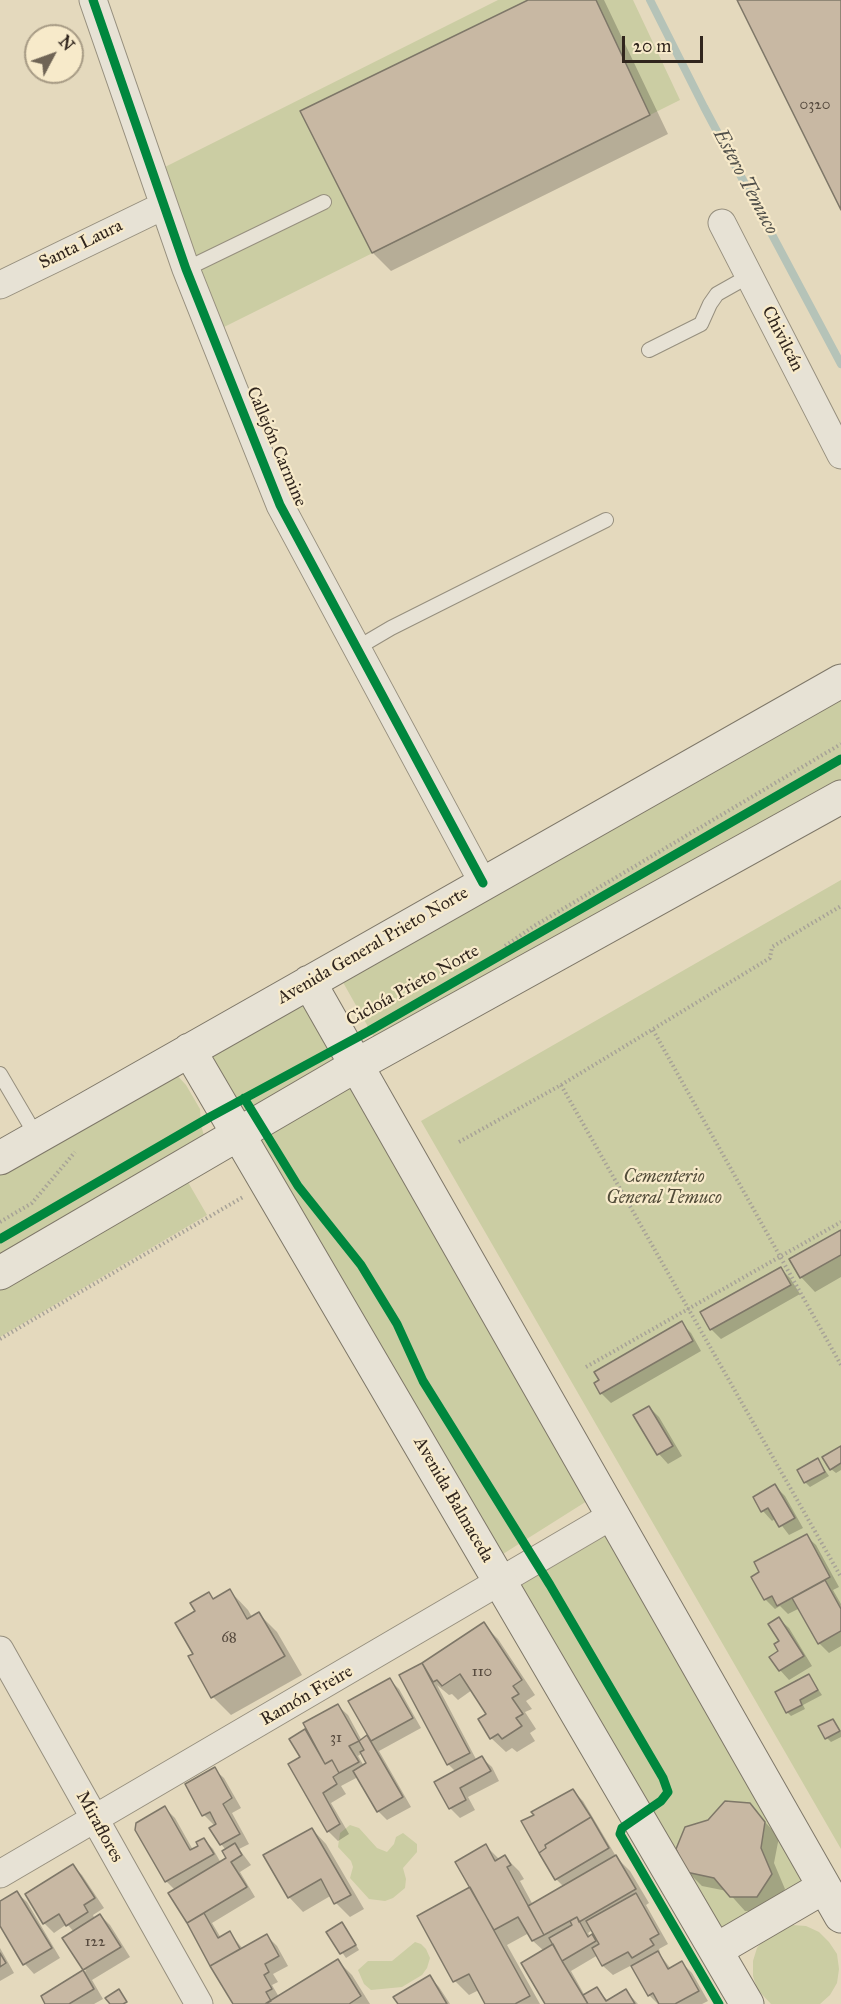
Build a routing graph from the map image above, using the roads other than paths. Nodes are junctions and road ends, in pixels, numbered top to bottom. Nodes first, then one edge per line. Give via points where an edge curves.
1 (93, 0) edge
2 (324, 202) dead end
3 (163, 206) junction
4 (722, 223) dead end
5 (186, 269) junction
6 (749, 276) junction
7 (0, 285) edge
8 (649, 350) dead end
9 (841, 455) edge
10 (606, 520) dead end
11 (357, 648) junction
12 (841, 681) edge
13 (841, 797) edge
14 (483, 883) junction
15 (309, 982) junction
16 (189, 1050) junction
17 (355, 1066) junction
18 (0, 1074) edge
19 (238, 1135) junction
20 (37, 1137) junction
21 (0, 1158) edge
22 (0, 1273) edge
23 (613, 1515) junction
24 (500, 1582) junction
25 (0, 1650) edge
26 (94, 1821) junction
27 (0, 1874) edge
28 (824, 1887) junction
29 (841, 1916) edge
30 (716, 1950) junction
31 (744, 2003) edge
32 (199, 2004) edge

1 - 3 street, Callejón Carmine
2 - 5 lane
3 - 5 street, Callejón Carmine
3 - 7 street, Santa Laura
4 - 6 street, Chivilcán
5 - 11 street, Callejón Carmine via 280,505
6 - 8 lane via 717,294 701,324
6 - 9 street, Chivilcán
10 - 11 lane
11 - 14 street, Callejón Carmine
12 - 14 main road, Avenida General Prieto Norte
13 - 17 main road
14 - 15 main road, Avenida General Prieto Norte
15 - 16 main road, Avenida General Prieto Norte
15 - 17 main road
16 - 19 main road, Avenida Balmaceda
16 - 20 main road, Avenida General Prieto Norte
17 - 19 main road
17 - 23 main road
18 - 20 lane
19 - 22 main road
19 - 24 main road, Avenida Balmaceda
20 - 21 main road, Avenida General Prieto Norte
23 - 24 street, Ramón Freire
23 - 28 main road
24 - 26 street, Ramón Freire
24 - 30 main road, Avenida Balmaceda
25 - 26 street, Miraflores
26 - 27 street, Ramón Freire
26 - 32 street, Miraflores
28 - 29 main road
28 - 30 main road
30 - 31 main road, Avenida Balmaceda

